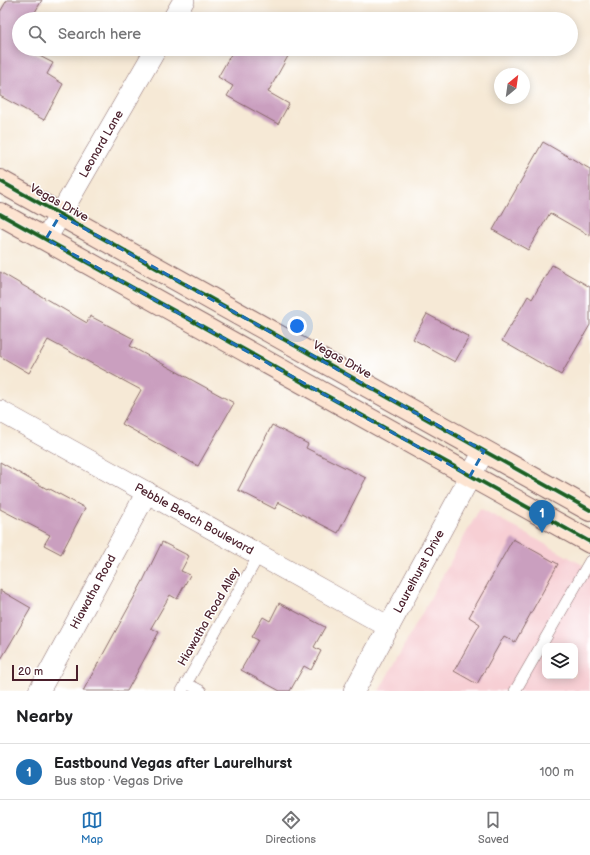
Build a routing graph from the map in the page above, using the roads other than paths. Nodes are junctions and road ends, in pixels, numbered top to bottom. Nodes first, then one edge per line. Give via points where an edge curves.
1 (184, 0) edge
2 (178, 12) edge
3 (152, 56) edge
4 (0, 181) edge
5 (0, 214) edge
6 (60, 215) junction
7 (46, 239) junction
8 (0, 410) edge
9 (484, 451) junction
10 (470, 476) junction
11 (147, 492) junction
12 (590, 510) edge
13 (590, 542) edge
14 (259, 555) junction
15 (590, 561) edge
16 (388, 627) junction
17 (184, 687) edge
18 (39, 691) edge
19 (201, 691) edge
20 (354, 691) edge
21 (515, 691) edge

1 - 2 street
3 - 6 street, Leonard Lane
4 - 6 main road, Vegas Drive
5 - 7 main road
6 - 7 street, Leonard Lane
6 - 9 main road, Vegas Drive
7 - 10 main road
8 - 11 street, Pebble Beach Boulevard
9 - 10 street, Laurelhurst Drive
9 - 12 main road, Vegas Drive
10 - 13 main road
10 - 16 street, Laurelhurst Drive
11 - 14 street, Pebble Beach Boulevard
11 - 18 street, Hiawatha Road
14 - 16 street, Pebble Beach Boulevard
14 - 17 lane, Hiawatha Road Alley
15 - 21 lane
16 - 20 street, Laurelhurst Drive
17 - 19 lane

